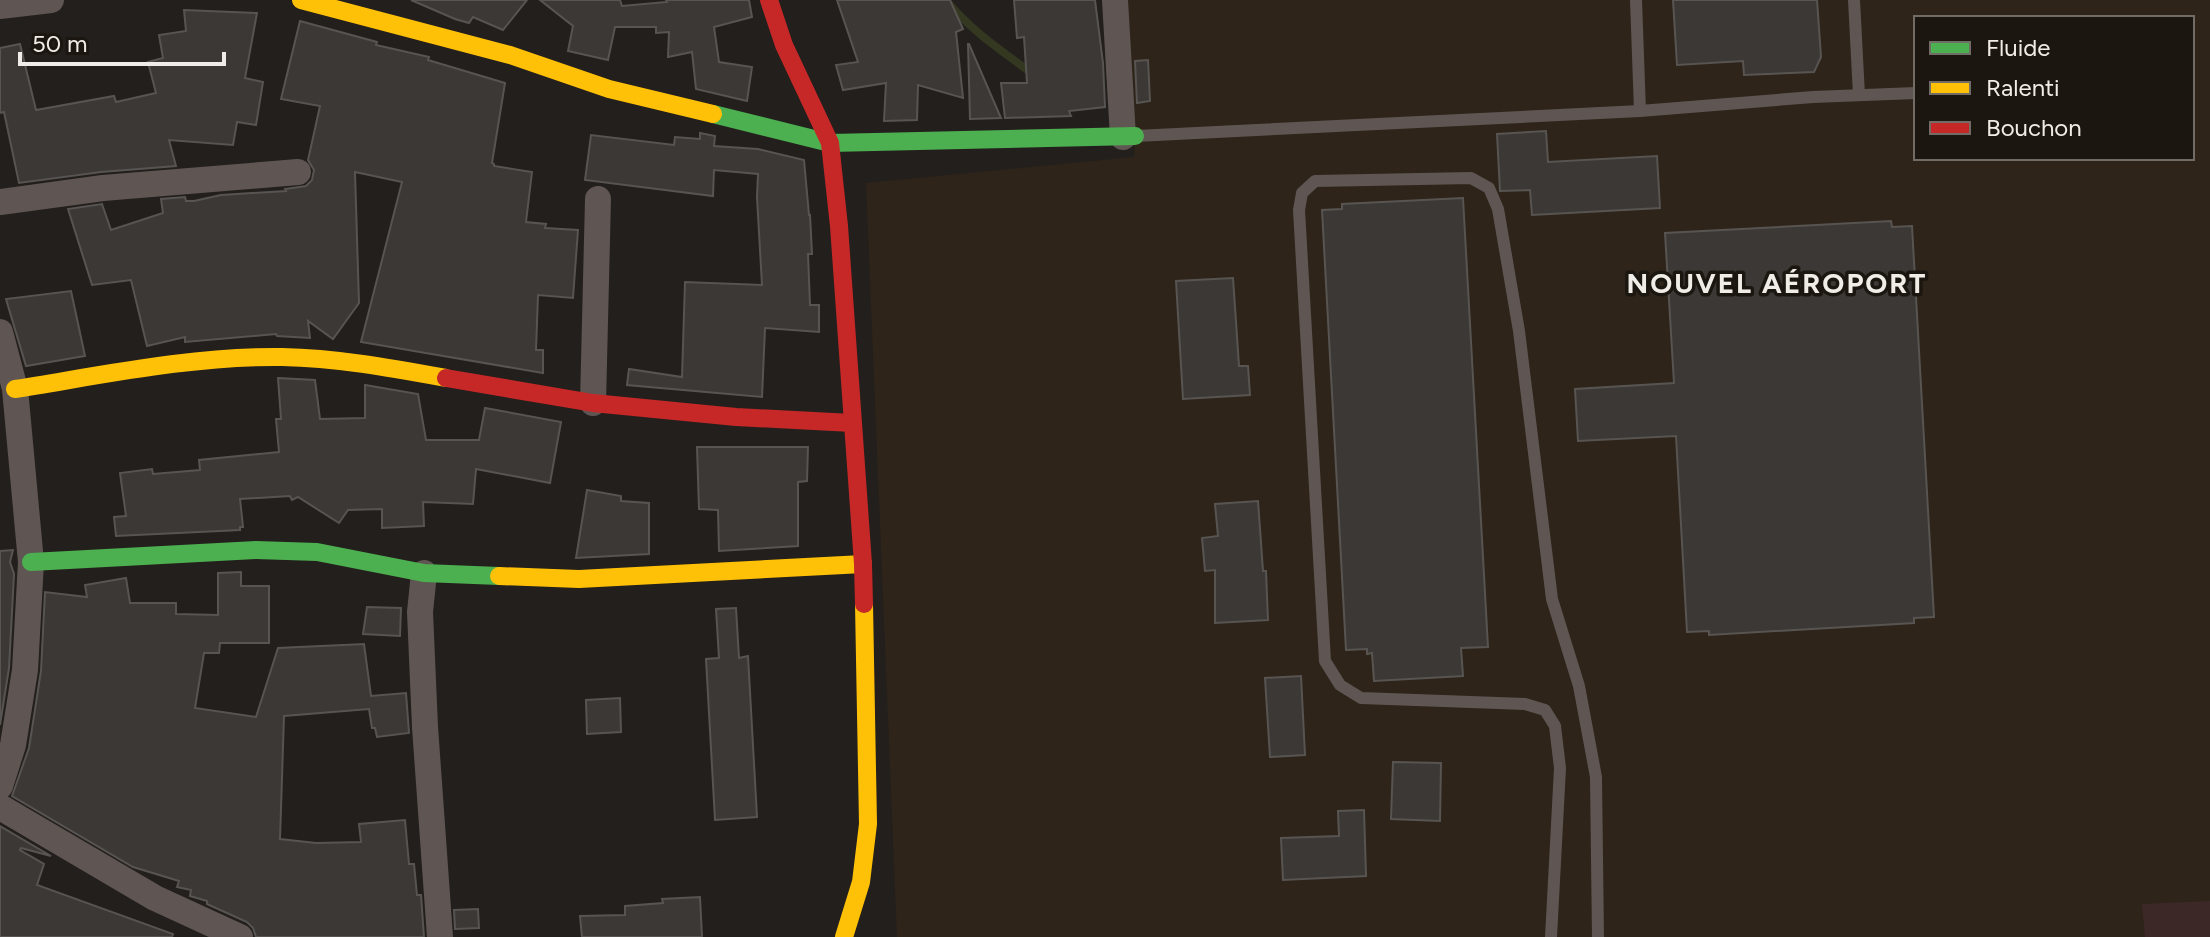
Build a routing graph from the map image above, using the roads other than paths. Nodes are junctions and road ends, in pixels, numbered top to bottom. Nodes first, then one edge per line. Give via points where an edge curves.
1 (51, 0) edge
2 (301, 0) edge
3 (769, 0) edge
4 (1115, 0) edge
5 (1636, 0) edge
6 (1854, 0) edge
7 (0, 6) edge
8 (1914, 93) edge
9 (1859, 95) junction
10 (1640, 111) junction
11 (1129, 136) junction
12 (830, 143) junction
13 (298, 172) dead end
14 (598, 199) dead end
15 (0, 202) edge
16 (0, 332) edge
17 (15, 389) junction
18 (593, 403) junction
19 (852, 423) junction
20 (31, 562) junction
21 (863, 564) junction
22 (424, 573) junction
23 (0, 786) edge
24 (0, 807) edge
25 (240, 937) edge
26 (440, 937) edge
27 (844, 937) edge
28 (1551, 937) edge
29 (1598, 937) edge

1 - 7 street
2 - 12 street via 510,55 609,89
3 - 12 street
4 - 11 street
5 - 10 lane
6 - 9 lane
8 - 9 lane
9 - 10 lane
10 - 11 lane
11 - 12 street
12 - 19 street
13 - 15 street
14 - 18 street
16 - 17 street
17 - 18 street via 177,363 281,357 348,361
17 - 20 street
18 - 19 street
19 - 21 street
20 - 22 street via 271,550 317,552
20 - 23 street via 25,670 13,745
21 - 22 street via 579,579
21 - 27 street via 868,824 861,882
22 - 26 street via 420,612 425,727
24 - 25 street via 155,898
28 - 29 lane via 1560,768 1555,726 1545,710 1525,704 1361,698 1340,685 1325,661 1299,210 1302,193 1315,181 1471,178 1489,188 1498,209 1519,331 1552,599 1579,686 1596,777

